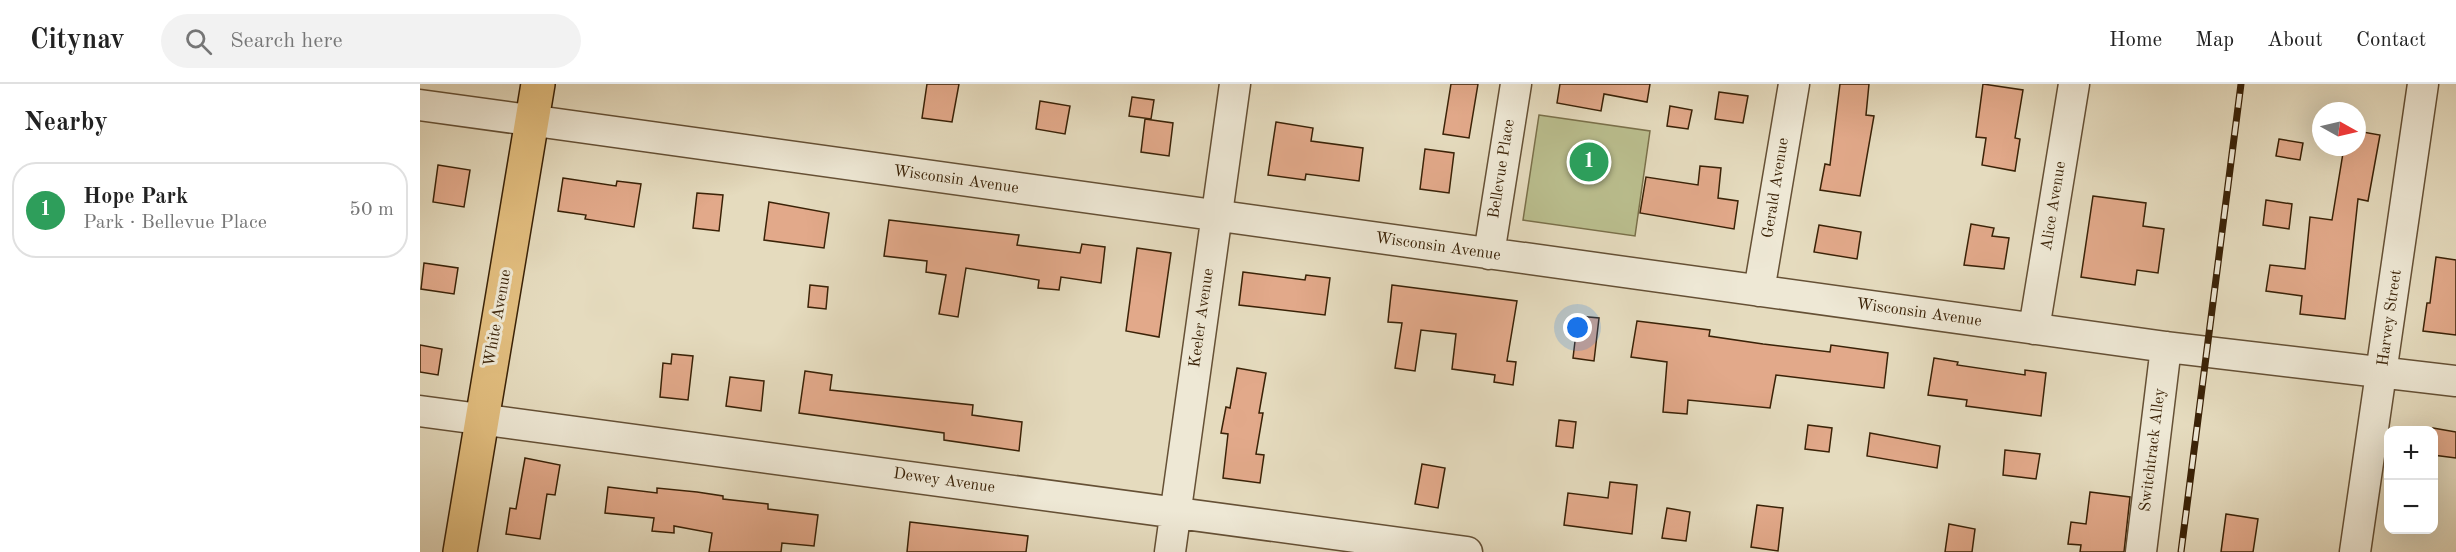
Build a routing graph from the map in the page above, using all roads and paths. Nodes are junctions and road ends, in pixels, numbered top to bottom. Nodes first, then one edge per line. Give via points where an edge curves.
1 (538, 84) edge
2 (1235, 84) edge
3 (1516, 84) edge
4 (1794, 84) edge
5 (2074, 84) edge
6 (2423, 84) edge
7 (420, 105) edge
8 (532, 121) junction
9 (1215, 216) junction
10 (1489, 254) junction
11 (1759, 291) junction
12 (2034, 329) junction
13 (2166, 347) junction
14 (2382, 372) junction
15 (2456, 381) edge
16 (420, 411) edge
17 (480, 419) junction
18 (1176, 512) junction
19 (460, 552) edge
20 (1170, 552) edge
21 (1467, 552) edge
22 (2141, 552) edge
23 (2355, 552) edge

1 - 8 main road, White Avenue
2 - 9 street, Keeler Avenue
3 - 10 street, Bellevue Place
4 - 11 street, Gerald Avenue
5 - 12 street, Alice Avenue
6 - 14 street, Harvey Street
7 - 8 street, Wisconsin Avenue
8 - 9 street, Wisconsin Avenue
8 - 17 main road, White Avenue
9 - 10 street, Wisconsin Avenue
9 - 18 street, Keeler Avenue
10 - 11 street, Wisconsin Avenue
11 - 12 street, Wisconsin Avenue
12 - 13 street, Wisconsin Avenue
13 - 14 street, Wisconsin Avenue
13 - 22 street, Switchtrack Alley
14 - 15 street, Wisconsin Avenue
14 - 23 street, Harvey Street
16 - 17 street, Dewey Avenue
17 - 18 street, Dewey Avenue
17 - 19 main road, White Avenue
18 - 20 street, Keeler Avenue
18 - 21 street, Dewey Avenue

